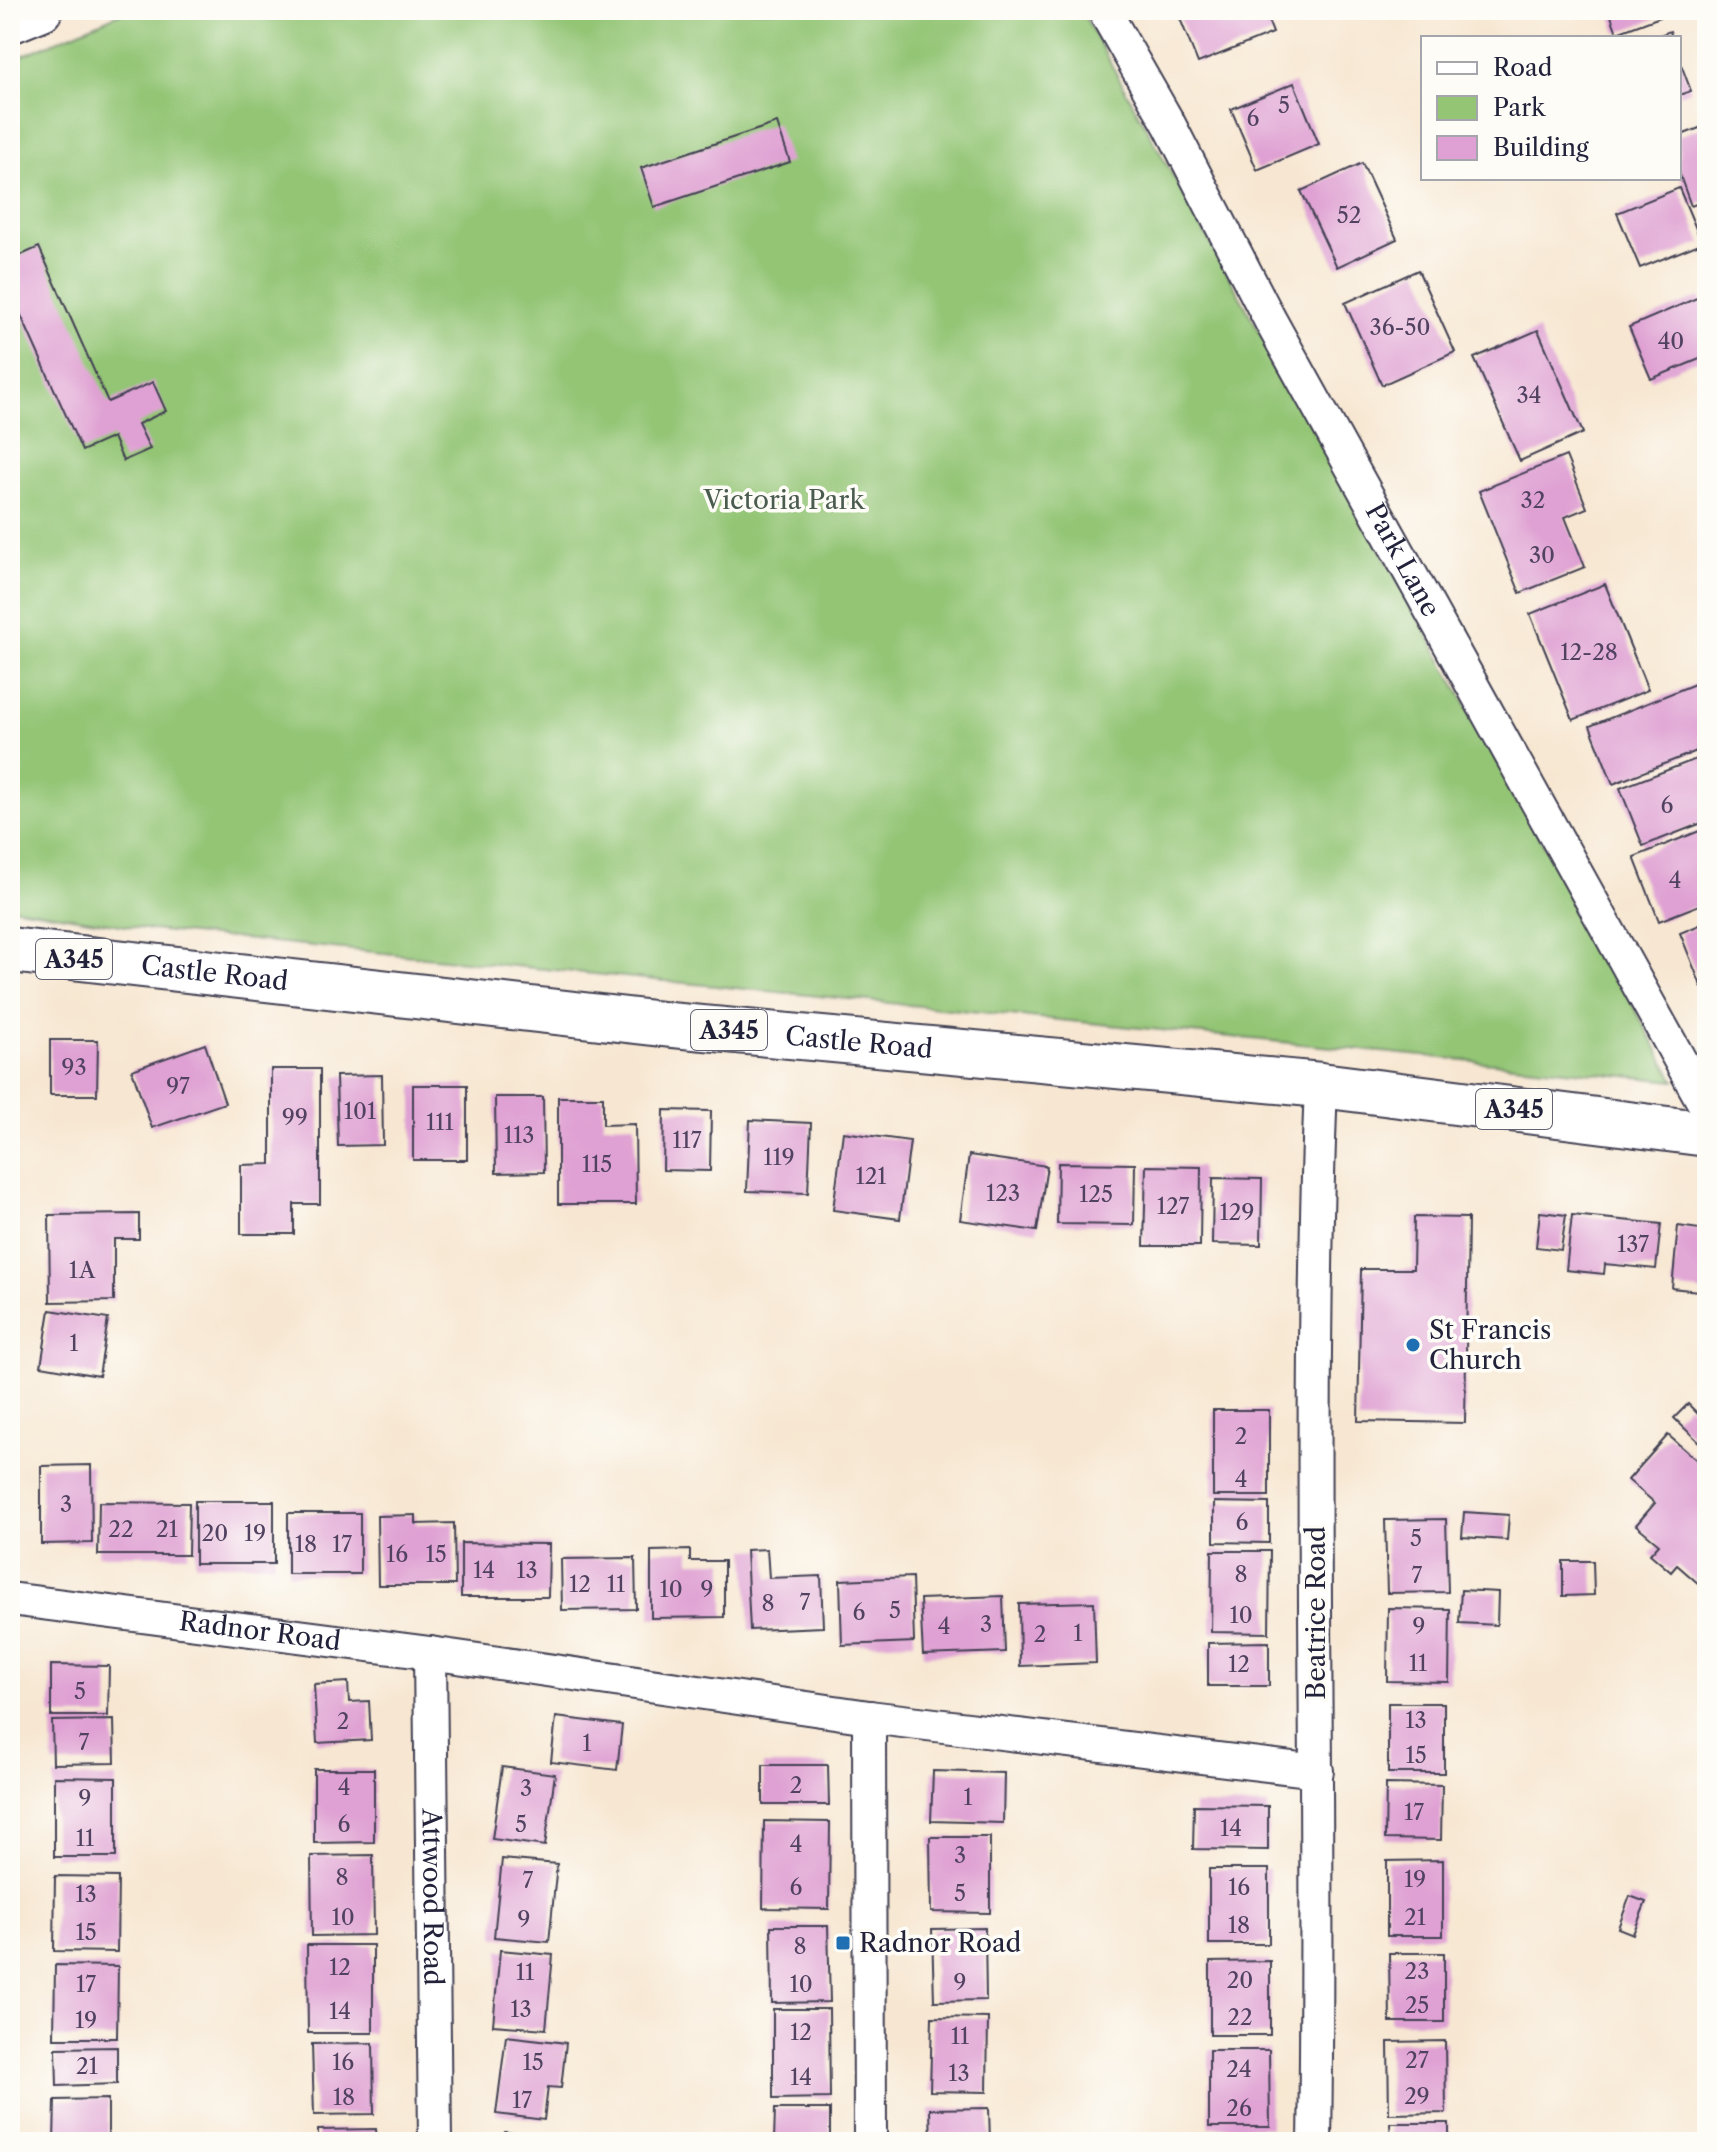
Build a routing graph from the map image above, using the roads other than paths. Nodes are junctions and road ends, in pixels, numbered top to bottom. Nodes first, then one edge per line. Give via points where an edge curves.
1 (42, 10) edge
2 (1104, 10) edge
3 (10, 23) edge
4 (10, 950) edge
5 (1321, 1085) junction
6 (1707, 1109) edge
7 (1707, 1134) edge
8 (10, 1599) edge
9 (430, 1653) junction
10 (869, 1717) junction
11 (1317, 1771) junction
12 (435, 2142) edge
13 (870, 2142) edge
14 (1315, 2142) edge

1 - 3 street
2 - 6 street, Park Lane
4 - 5 main road, Castle Road / A345 via 592,1017
5 - 7 main road, Castle Road / A345
5 - 11 street, Beatrice Road via 1316,1250
8 - 9 street, Radnor Road
9 - 10 street, Radnor Road
9 - 12 street, Attwood Road
10 - 11 street, Radnor Road
10 - 13 street
11 - 14 street, Beatrice Road

